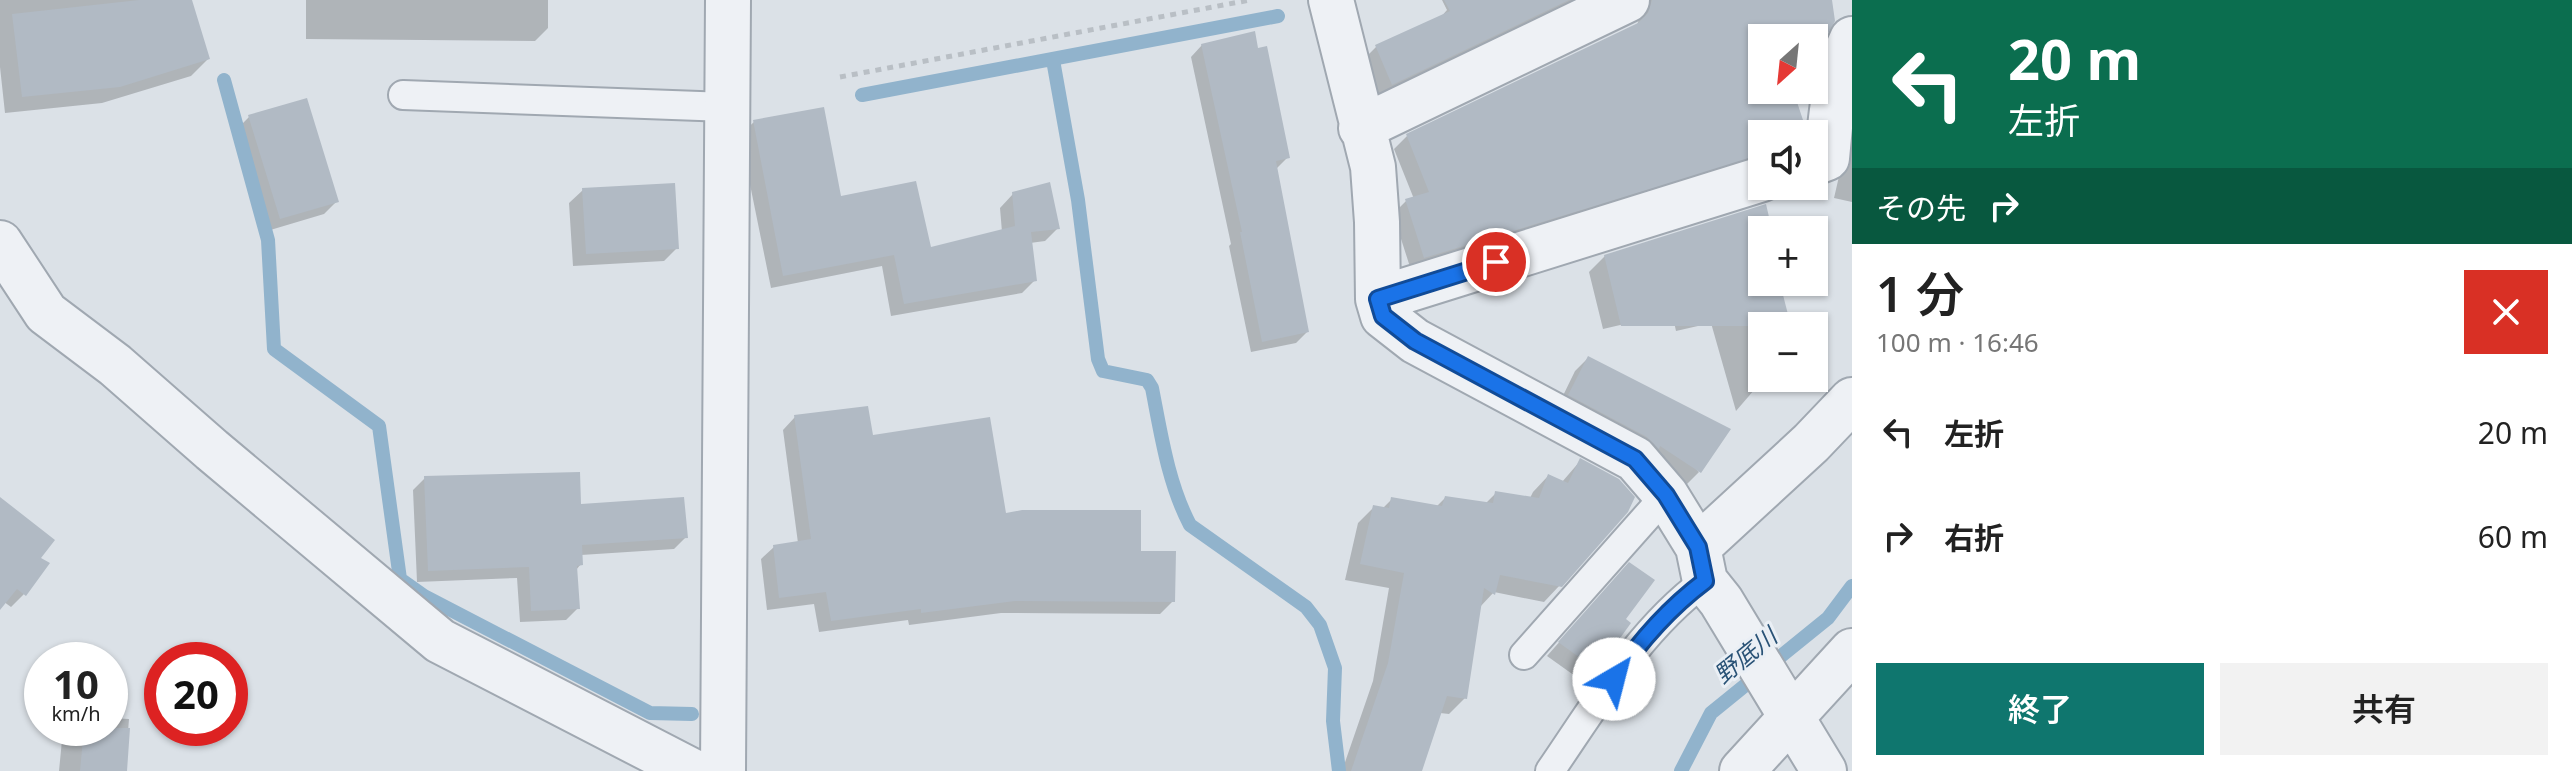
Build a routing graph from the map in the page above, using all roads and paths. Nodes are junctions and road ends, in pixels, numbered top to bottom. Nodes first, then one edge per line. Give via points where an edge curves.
1 (728, 0) edge
2 (1250, 0) edge
3 (1331, 0) edge
4 (1627, 0) edge
5 (1852, 39) edge
6 (840, 77) dead end
7 (403, 95) dead end
8 (727, 107) junction
9 (1361, 128) junction
10 (1828, 147) edge
11 (1748, 183) edge
12 (0, 243) edge
13 (1378, 299) junction
14 (1852, 400) edge
15 (1666, 495) junction
16 (1708, 576) junction
17 (1852, 651) edge
18 (1524, 655) dead end
19 (1785, 709) junction
20 (692, 771) edge
21 (723, 771) edge
22 (1550, 771) edge
23 (1742, 771) edge
24 (1824, 771) edge

1 - 8 street
2 - 6 path
3 - 9 street
4 - 9 street
5 - 10 street via 1840,63
7 - 8 lane
8 - 21 street
9 - 13 street via 1373,167
11 - 13 street
12 - 20 street via 46,313 115,365 440,641
13 - 15 street via 1383,316 1415,341 1635,459
14 - 16 street via 1811,443
15 - 16 street
15 - 18 lane
16 - 19 street
16 - 22 lane via 1630,656
17 - 19 street
19 - 23 street
19 - 24 street

